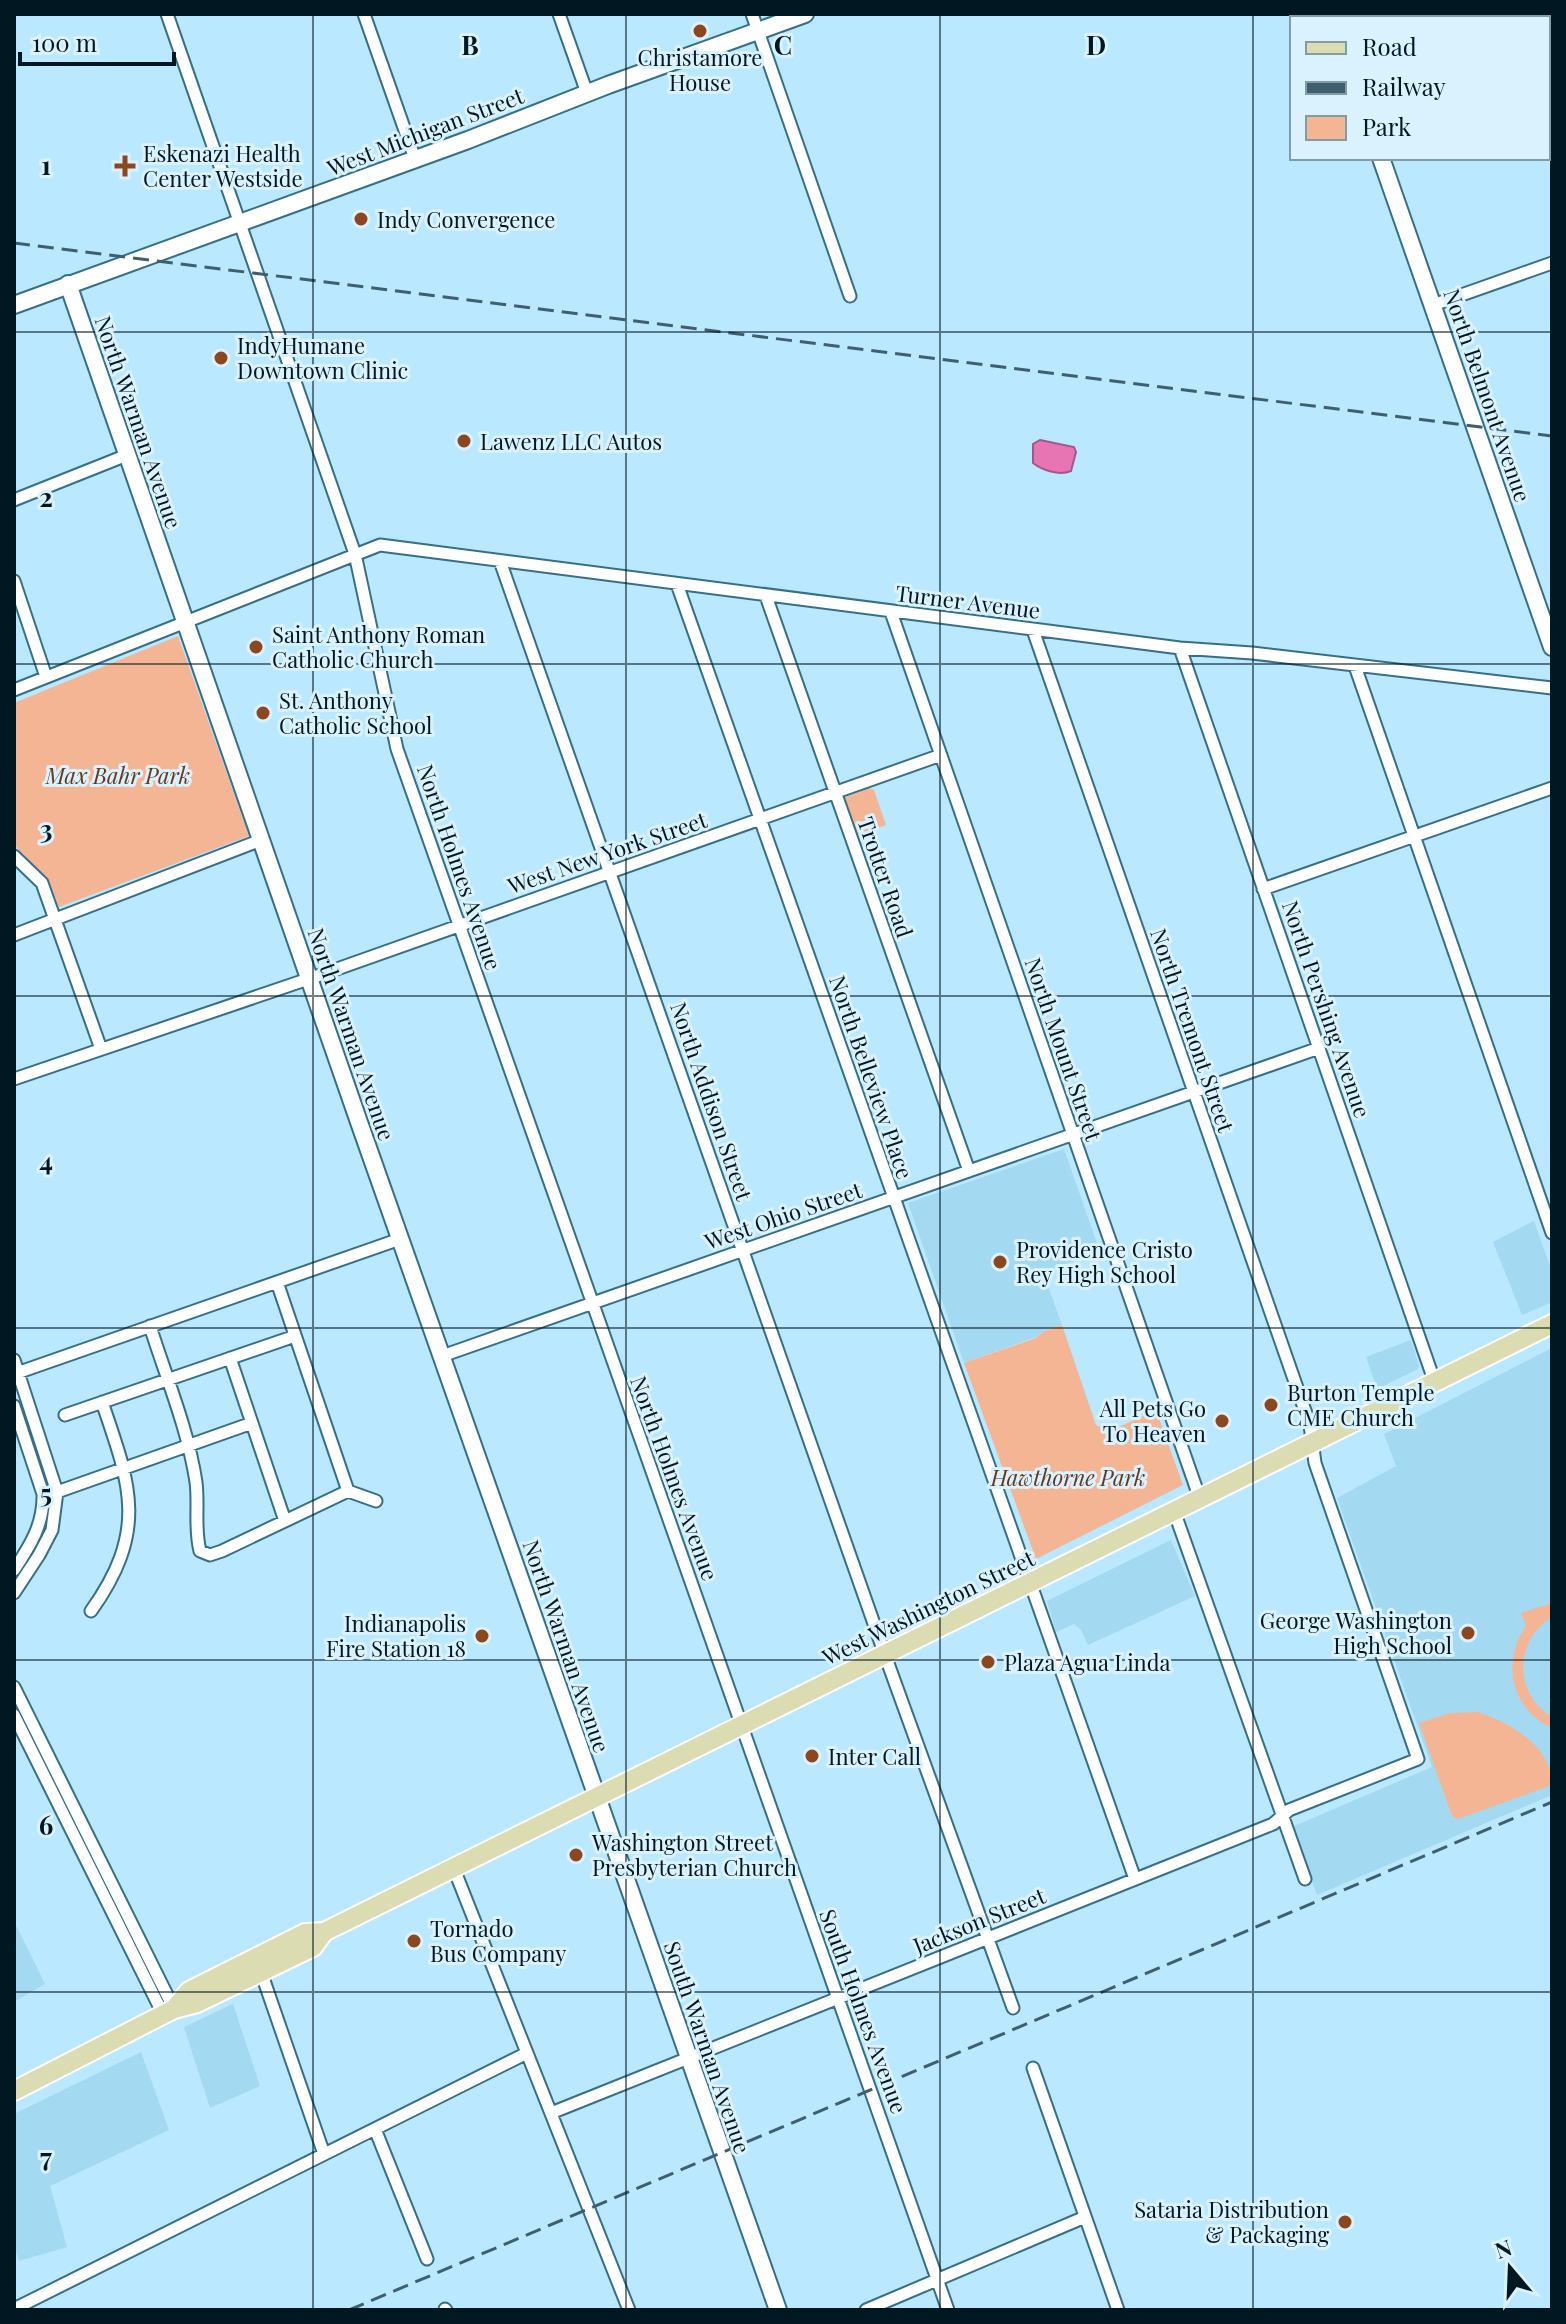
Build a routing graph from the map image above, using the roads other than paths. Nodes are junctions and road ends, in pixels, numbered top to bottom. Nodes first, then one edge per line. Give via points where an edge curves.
1 (167, 14) edge
2 (364, 14) edge
3 (559, 14) edge
4 (752, 14) edge
5 (805, 14) edge
6 (758, 31) junction
7 (587, 93) junction
8 (415, 159) junction
9 (1382, 160) edge
10 (239, 223) junction
11 (1552, 263) edge
12 (68, 284) junction
13 (850, 296) dead end
14 (14, 305) edge
15 (1433, 305) junction
16 (127, 455) junction
17 (14, 500) edge
18 (355, 554) junction
19 (500, 561) junction
20 (14, 581) edge
21 (677, 584) junction
22 (766, 596) junction
23 (891, 612) junction
24 (184, 622) junction
25 (1033, 630) junction
26 (1552, 647) edge
27 (1180, 648) junction
28 (1355, 666) junction
29 (46, 677) junction
30 (1552, 688) edge
31 (14, 690) edge
32 (941, 755) junction
33 (1552, 788) edge
34 (836, 792) junction
35 (760, 819) junction
36 (1414, 836) junction
37 (261, 840) junction
38 (14, 856) edge
39 (610, 872) junction
40 (1263, 889) junction
41 (55, 919) junction
42 (460, 925) junction
43 (14, 935) edge
44 (309, 979) junction
45 (1319, 1048) junction
46 (101, 1049) junction
47 (14, 1079) edge
48 (1194, 1092) junction
49 (1073, 1134) junction
50 (969, 1171) junction
51 (893, 1198) junction
52 (1552, 1233) edge
53 (400, 1239) junction
54 (743, 1250) junction
55 (277, 1282) junction
56 (592, 1303) junction
57 (1552, 1324) edge
58 (150, 1326) junction
59 (295, 1336) junction
60 (442, 1356) junction
61 (230, 1358) junction
62 (14, 1360) edge
63 (16, 1373) edge
64 (167, 1380) junction
65 (1435, 1383) junction
66 (102, 1402) junction
67 (14, 1406) edge
68 (65, 1415) dead end
69 (252, 1423) junction
70 (1312, 1444) junction
71 (189, 1446) junction
72 (125, 1468) junction
73 (348, 1491) junction
74 (57, 1492) junction
75 (43, 1494) junction
76 (1200, 1499) junction
77 (376, 1501) dead end
78 (1174, 1511) junction
79 (285, 1521) junction
80 (14, 1570) edge
81 (1029, 1583) junction
82 (14, 1593) edge
83 (91, 1611) dead end
84 (885, 1655) junction
85 (14, 1687) edge
86 (14, 1715) edge
87 (741, 1726) junction
88 (1418, 1759) joint
89 (598, 1798) junction
90 (1282, 1817) junction
91 (454, 1869) junction
92 (1135, 1879) junction
93 (1305, 1879) dead end
94 (324, 1932) junction
95 (988, 1938) junction
96 (261, 1972) junction
97 (839, 1998) junction
98 (1013, 2008) dead end
99 (168, 2011) junction
100 (527, 2053) junction
101 (689, 2058) junction
102 (1033, 2068) dead end
103 (14, 2091) edge
104 (551, 2113) junction
105 (375, 2129) junction
106 (324, 2154) junction
107 (1085, 2217) junction
108 (427, 2259) dead end
109 (938, 2280) junction
110 (14, 2309) edge
111 (629, 2310) edge
112 (778, 2310) edge
113 (866, 2310) edge
114 (948, 2310) edge
115 (1118, 2310) edge

1 - 10 street, North Holmes Avenue
2 - 8 street
3 - 7 street
4 - 6 street
5 - 6 main road, West Michigan Street
6 - 7 main road, West Michigan Street
6 - 13 street
7 - 8 main road, West Michigan Street
8 - 10 main road, West Michigan Street
9 - 15 main road, North Belmont Avenue
10 - 12 main road, West Michigan Street
10 - 18 street, North Holmes Avenue
11 - 15 street
12 - 14 main road, West Michigan Street
12 - 16 main road, North Warman Avenue
15 - 26 main road, North Belmont Avenue
16 - 17 street
16 - 24 main road, North Warman Avenue
18 - 19 street, Turner Avenue via 380,545
18 - 24 street
18 - 42 street, North Holmes Avenue via 394,739
19 - 21 street, Turner Avenue
19 - 39 street, North Addison Street
20 - 29 street
21 - 22 street, Turner Avenue
21 - 35 street, North Belleview Place
22 - 23 street, Turner Avenue
22 - 34 street, Trotter Road
23 - 25 street, Turner Avenue
23 - 32 street, North Mount Street
24 - 29 street
24 - 37 main road, North Warman Avenue
25 - 27 street, Turner Avenue
25 - 48 street, North Tremont Street
27 - 28 street, Turner Avenue
27 - 40 street, North Pershing Avenue
28 - 30 street, Turner Avenue
28 - 36 street
29 - 31 street
32 - 34 street, West New York Street
32 - 49 street, North Mount Street
33 - 36 street
34 - 35 street, West New York Street
34 - 50 street, Trotter Road
35 - 39 street, West New York Street
35 - 51 street, North Belleview Place
36 - 40 street
36 - 52 street
37 - 41 street
37 - 44 main road, North Warman Avenue
38 - 41 street via 42,883
39 - 42 street, West New York Street
39 - 54 street, North Addison Street
40 - 45 street, North Pershing Avenue
41 - 43 street
41 - 46 street
42 - 44 street, West New York Street
42 - 56 street, North Holmes Avenue
44 - 46 street, West New York Street
44 - 53 main road, North Warman Avenue
45 - 48 street, West Ohio Street
45 - 65 street, North Pershing Avenue
46 - 47 street, West New York Street
48 - 49 street, West Ohio Street
48 - 70 street, North Tremont Street via 1310,1425
49 - 50 street, West Ohio Street
49 - 76 street, North Mount Street
50 - 51 street, West Ohio Street
51 - 54 street, West Ohio Street
51 - 81 street, North Belleview Place
53 - 55 street
53 - 60 main road, North Warman Avenue
54 - 56 street, West Ohio Street
54 - 84 street, North Addison Street
55 - 58 street
55 - 59 street
56 - 60 street, West Ohio Street
56 - 87 street, North Holmes Avenue
57 - 65 main road, West Washington Street
58 - 63 street
58 - 64 street
59 - 61 street
59 - 73 street
60 - 89 main road, North Warman Avenue
61 - 64 street
61 - 69 street
62 - 63 street
63 - 74 street
64 - 66 street
64 - 71 street
65 - 70 main road, West Washington Street
66 - 68 street
66 - 72 street
67 - 75 street
69 - 71 street
69 - 79 street
70 - 76 main road, West Washington Street
70 - 88 street, North Tremont Street
71 - 72 street
71 - 79 street via 200,1551 222,1551
72 - 74 street
72 - 83 street via 128,1533 117,1566
73 - 77 street
73 - 79 street
74 - 75 street
74 - 82 street via 52,1530
75 - 80 street via 39,1526
76 - 78 main road, West Washington Street
78 - 81 main road, West Washington Street
78 - 90 street
81 - 84 main road, West Washington Street
81 - 92 street, North Belleview Place
84 - 87 main road, West Washington Street
84 - 95 street, North Addison Street
85 - 99 street
86 - 99 street
87 - 89 main road, West Washington Street
87 - 97 street, South Holmes Avenue
88 - 90 street, Jackson Street
89 - 91 main road, West Washington Street
89 - 101 main road, South Warman Avenue
90 - 92 street, Jackson Street
90 - 93 street
91 - 94 main road, West Washington Street
91 - 100 street
92 - 95 street, Jackson Street
94 - 96 main road, West Washington Street via 313,1947
94 - 99 main road, West Washington Street via 305,1933 189,1991
95 - 97 street, Jackson Street
95 - 98 street, North Addison Street
96 - 99 main road, West Washington Street
96 - 106 street
97 - 101 street, Jackson Street
97 - 109 street, South Holmes Avenue
99 - 103 main road, West Washington Street
100 - 104 street
100 - 105 street
101 - 104 street, Jackson Street
101 - 112 main road, South Warman Avenue
102 - 107 street
104 - 111 street
105 - 106 street
105 - 108 street
106 - 110 street
107 - 109 street
107 - 115 street
109 - 113 street
109 - 114 street, South Holmes Avenue

